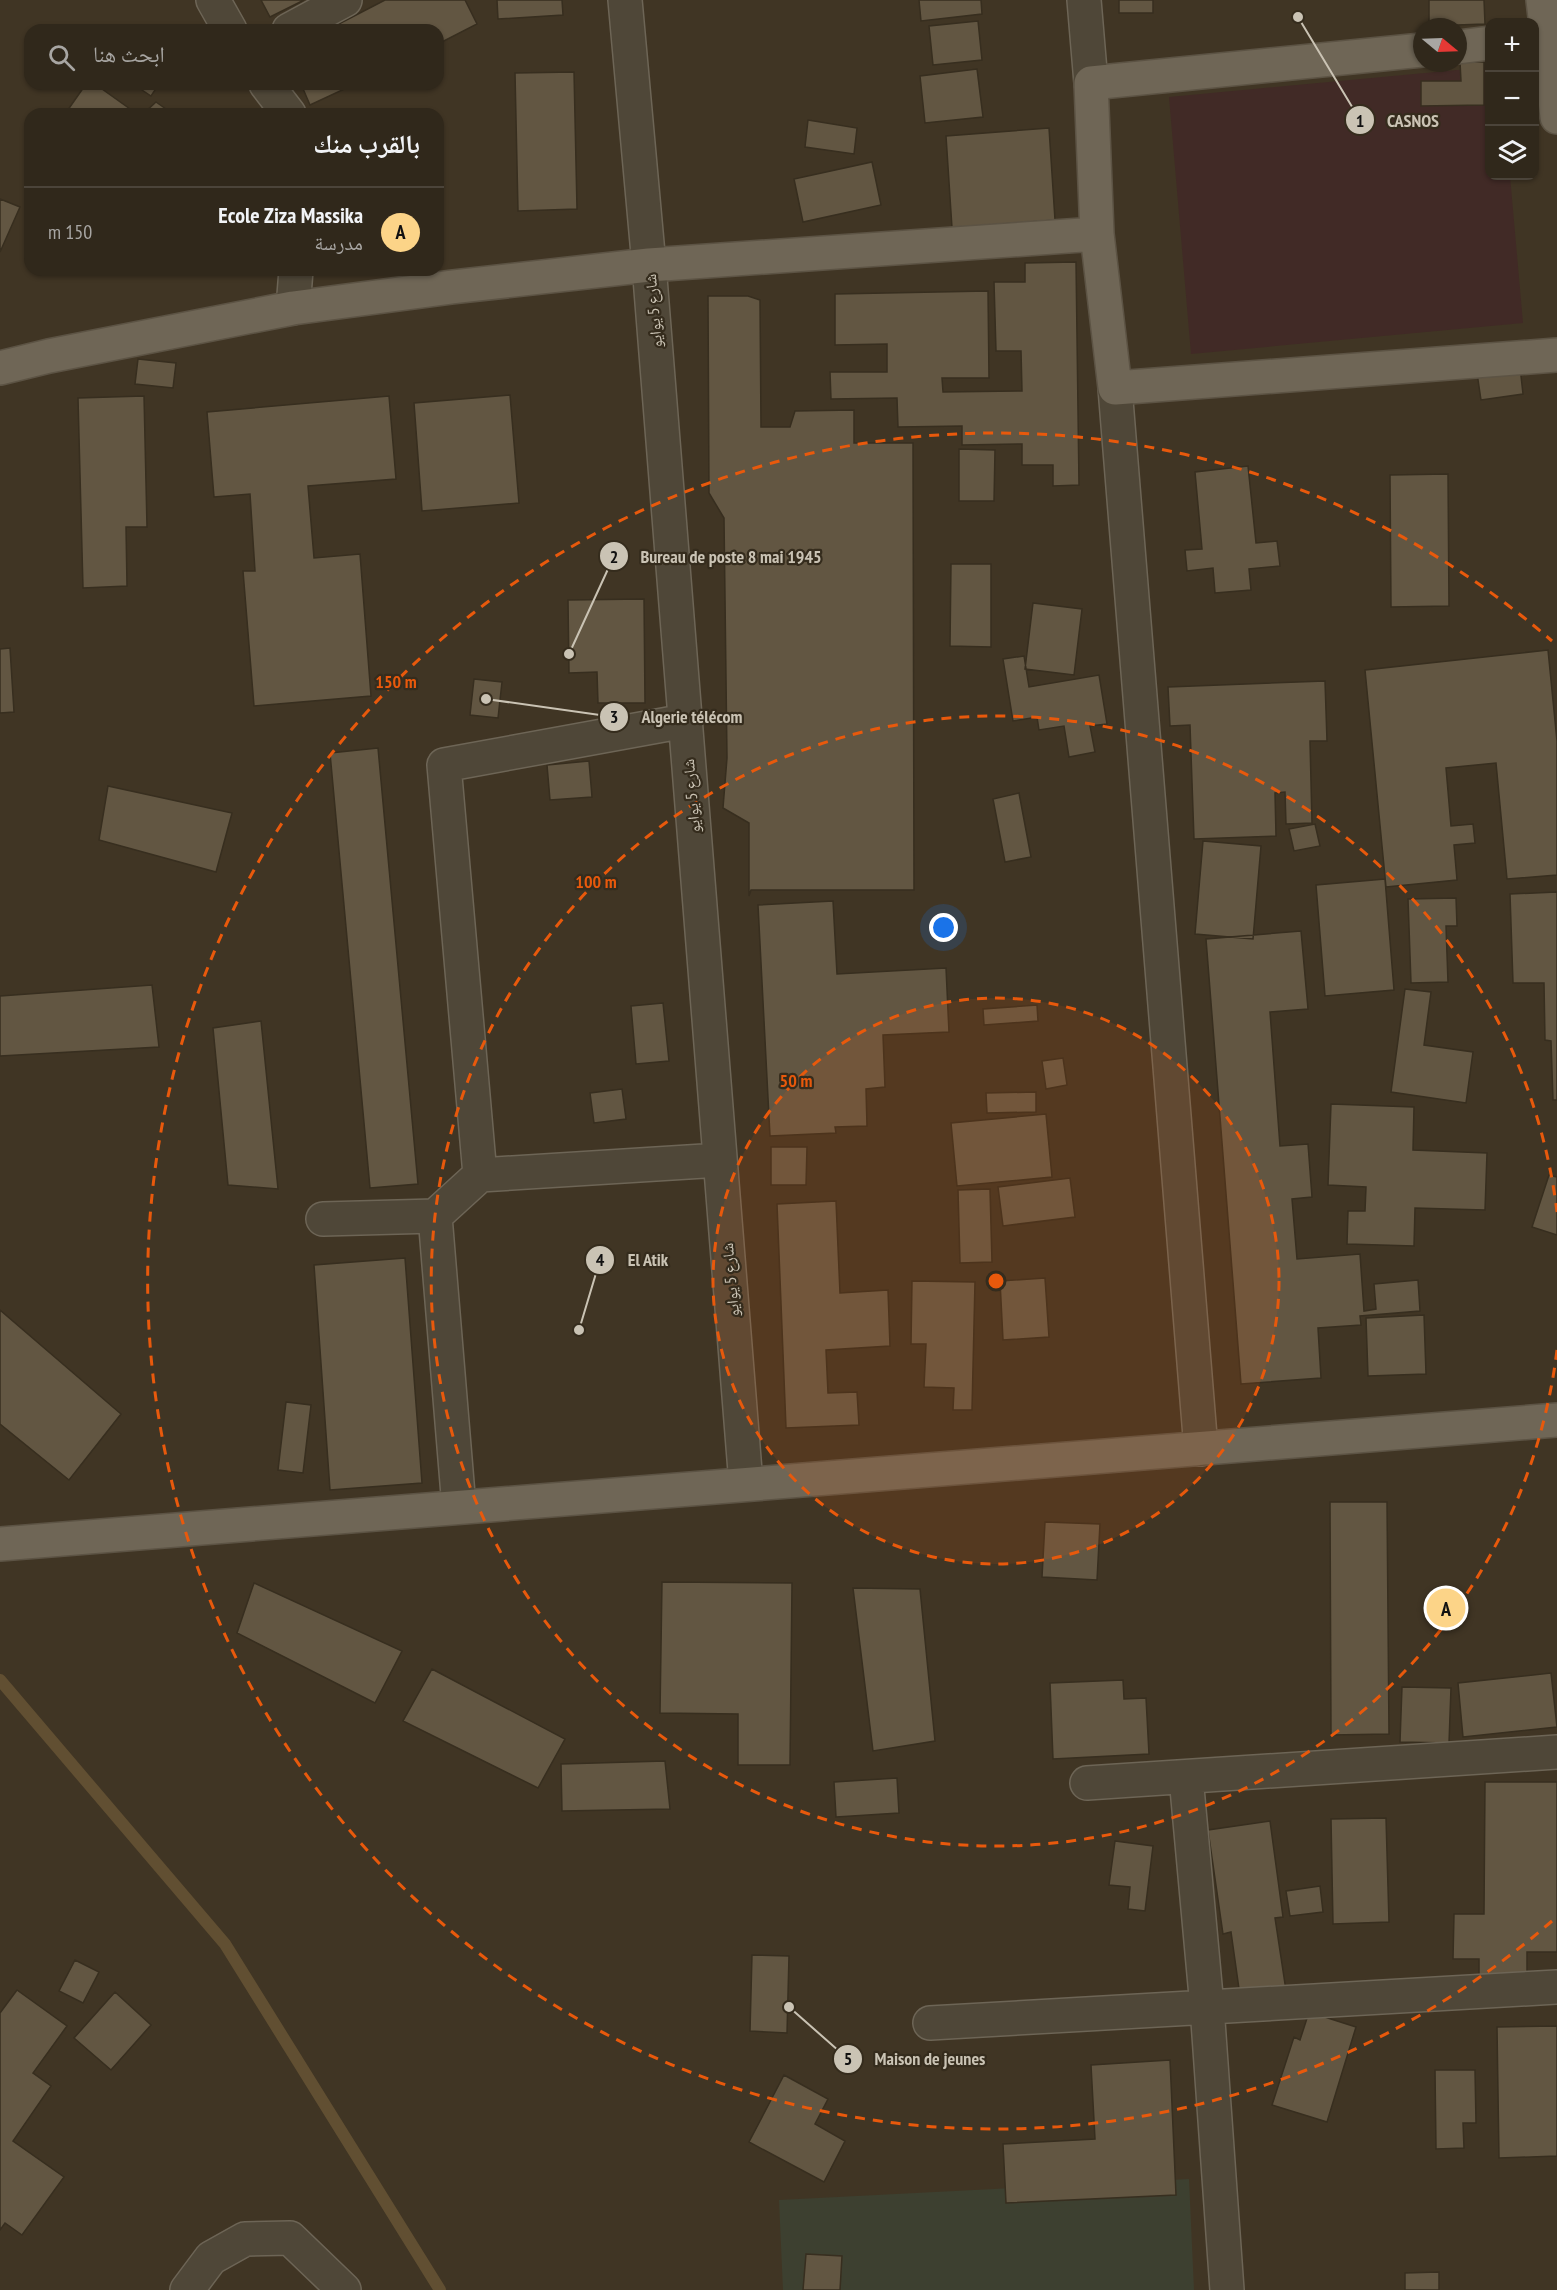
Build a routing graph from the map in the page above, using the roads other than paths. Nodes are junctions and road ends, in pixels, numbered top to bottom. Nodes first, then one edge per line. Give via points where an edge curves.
1 (213, 0) edge
2 (345, 0) edge
3 (625, 0) edge
4 (1084, 0) edge
5 (1544, 0) edge
6 (227, 24) edge
7 (300, 24) edge
8 (1540, 38) edge
9 (1485, 44) edge
10 (1467, 46) edge
11 (1413, 51) edge
12 (1091, 83) junction
13 (271, 90) edge
14 (284, 108) edge
15 (1557, 117) edge
16 (1097, 234) junction
17 (649, 265) junction
18 (296, 276) edge
19 (445, 278) edge
20 (293, 308) junction
21 (1557, 355) edge
22 (0, 368) edge
23 (1115, 388) junction
24 (685, 721) junction
25 (720, 1160) junction
26 (480, 1175) junction
27 (435, 1216) junction
28 (323, 1219) dead end
29 (1557, 1420) edge
30 (1201, 1449) junction
31 (746, 1484) junction
32 (459, 1507) junction
33 (0, 1544) edge
34 (1557, 1752) edge
35 (1186, 1777) junction
36 (1087, 1783) dead end
37 (1557, 1987) edge
38 (1207, 2007) junction
39 (930, 2023) dead end
40 (187, 2290) edge
41 (344, 2290) edge
42 (1227, 2290) edge

1 - 6 street
2 - 7 street
3 - 17 street, شارع 5 يوايو
4 - 12 street
5 - 8 main road
8 - 15 main road
9 - 10 main road
11 - 12 main road
12 - 16 main road
13 - 14 street
16 - 17 main road
16 - 23 main road
17 - 19 main road
17 - 24 street, شارع 5 يوايو
18 - 20 street
19 - 20 main road
20 - 22 main road
21 - 23 main road
23 - 30 street
24 - 25 street, شارع 5 يوايو
24 - 26 street via 444,765
25 - 26 street
25 - 31 street, شارع 5 يوايو
26 - 27 street
27 - 28 street
27 - 32 street
29 - 30 main road
30 - 31 main road
31 - 32 main road
32 - 33 main road
34 - 35 street
35 - 36 street
35 - 38 street
37 - 38 street
38 - 39 street
38 - 42 street
40 - 41 street via 211,2258 245,2239 290,2238

